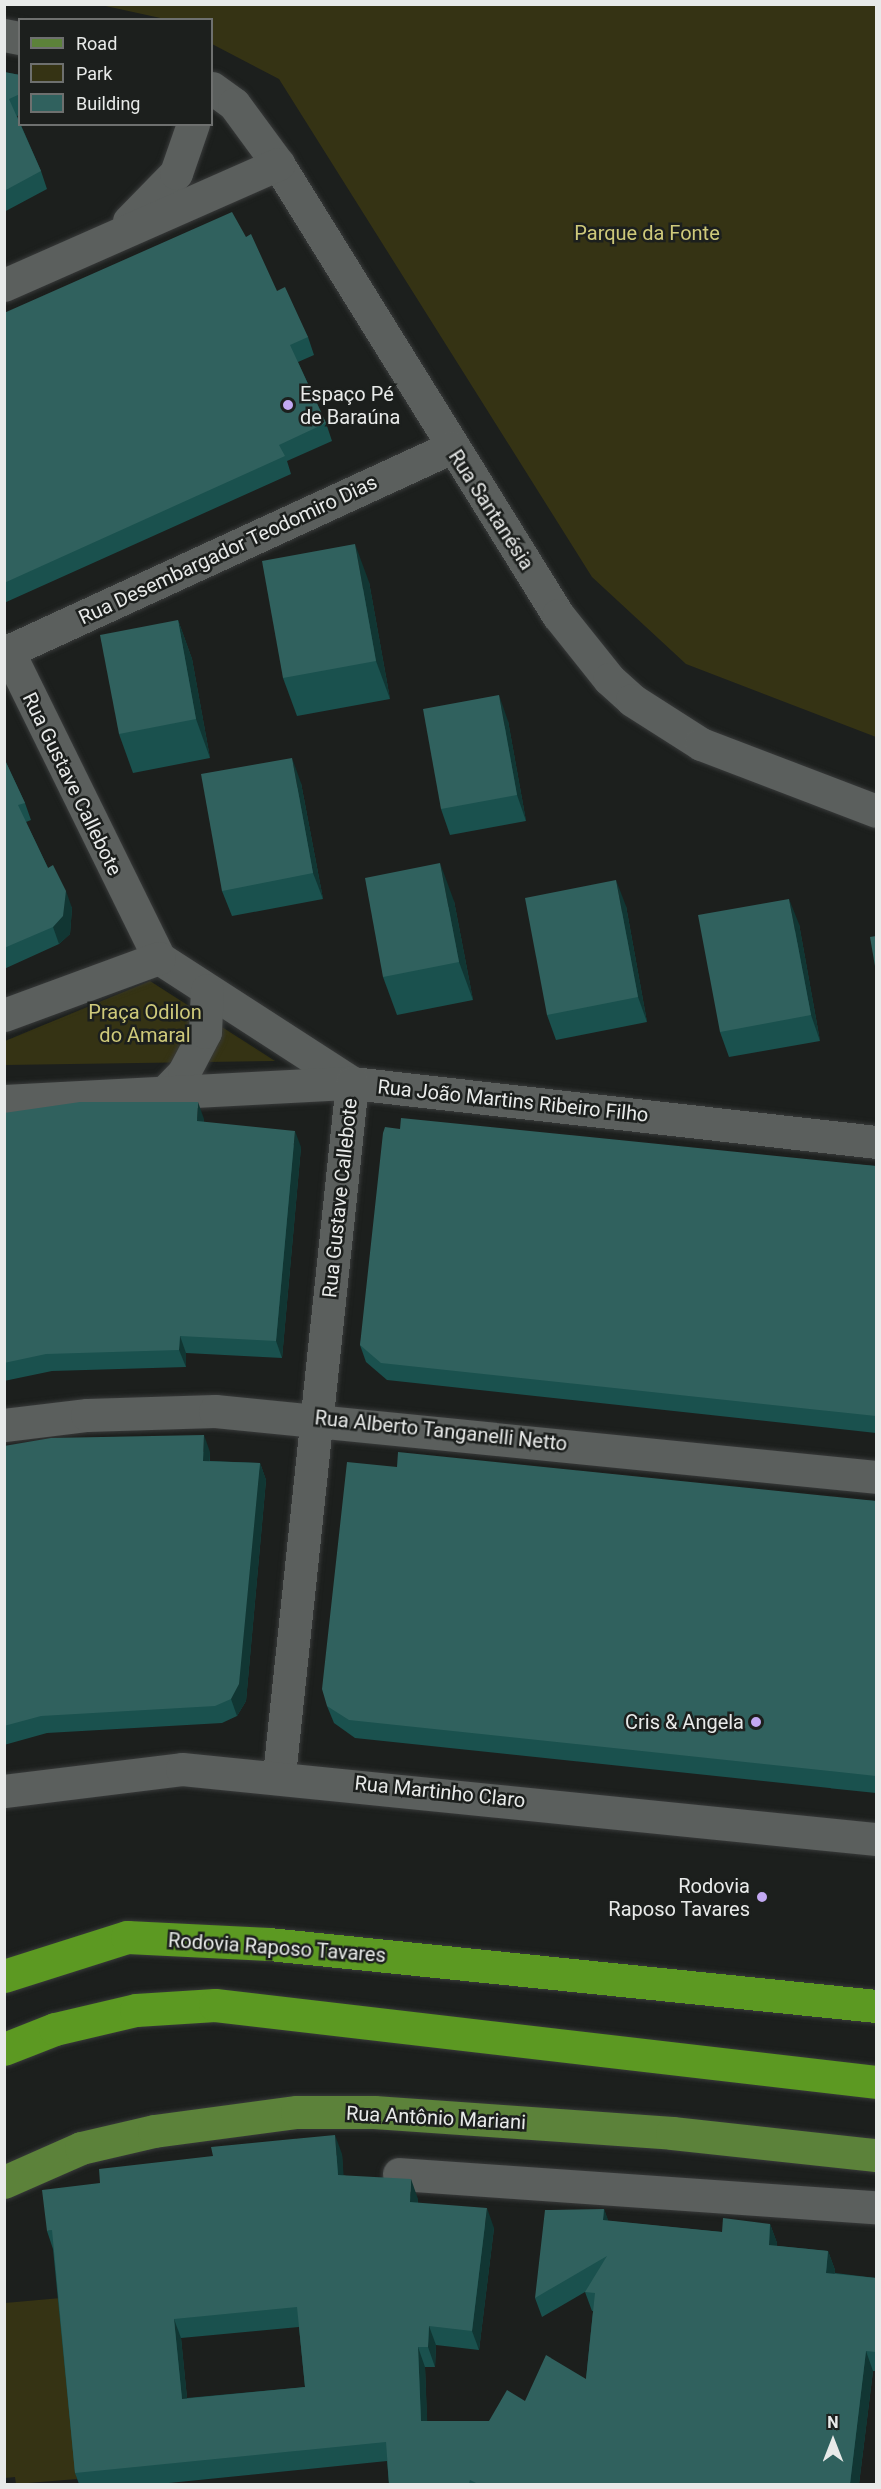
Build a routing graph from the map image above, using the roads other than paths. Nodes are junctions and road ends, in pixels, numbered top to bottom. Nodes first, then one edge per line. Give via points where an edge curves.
1 (213, 89) edge
2 (192, 126) edge
3 (278, 164) junction
4 (84, 248) junction
5 (4, 285) edge
6 (451, 447) junction
7 (6, 652) edge
8 (876, 812) edge
9 (159, 958) junction
10 (207, 990) junction
11 (4, 1015) edge
12 (352, 1083) junction
13 (164, 1093) junction
14 (4, 1101) edge
15 (876, 1142) edge
16 (318, 1418) junction
17 (4, 1425) edge
18 (876, 1477) edge
19 (279, 1775) junction
20 (4, 1791) edge
21 (876, 1839) edge
22 (4, 1976) edge
23 (876, 2006) edge
24 (4, 2049) edge
25 (876, 2082) edge
26 (876, 2155) edge
27 (399, 2174) dead end
28 (4, 2182) edge
29 (876, 2207) edge

1 - 3 street, Rua Santanésia via 234,104
2 - 4 street via 176,173 135,218
3 - 4 street
3 - 6 street, Rua Santanésia
4 - 5 street
6 - 7 street, Rua Desembargador Teodomiro Dias
6 - 8 street, Rua Santanésia via 574,637 632,700 701,744
7 - 9 street, Rua Gustave Callebote
9 - 10 street, Rua Gustave Callebote
9 - 11 street
10 - 12 street, Rua Gustave Callebote
10 - 13 street via 205,1032 184,1072
12 - 13 street, Rua João Martins Ribeiro Filho
12 - 15 street, Rua João Martins Ribeiro Filho
12 - 16 street, Rua Gustave Callebote
13 - 14 street, Rua João Martins Ribeiro Filho
16 - 17 street, Rua Alberto Tanganelli Netto via 215,1411 87,1415
16 - 18 street, Rua Alberto Tanganelli Netto
16 - 19 street, Rua Gustave Callebote
19 - 20 street, Rua Martinho Claro via 182,1768
19 - 21 street, Rua Martinho Claro
22 - 23 highway, Rodovia Raposo Tavares via 127,1937 269,1944
24 - 25 highway via 55,2029 136,2010 215,2005
26 - 28 main road, Rua Antônio Mariani via 624,2130 374,2112 297,2112 154,2131 81,2148
27 - 29 street

